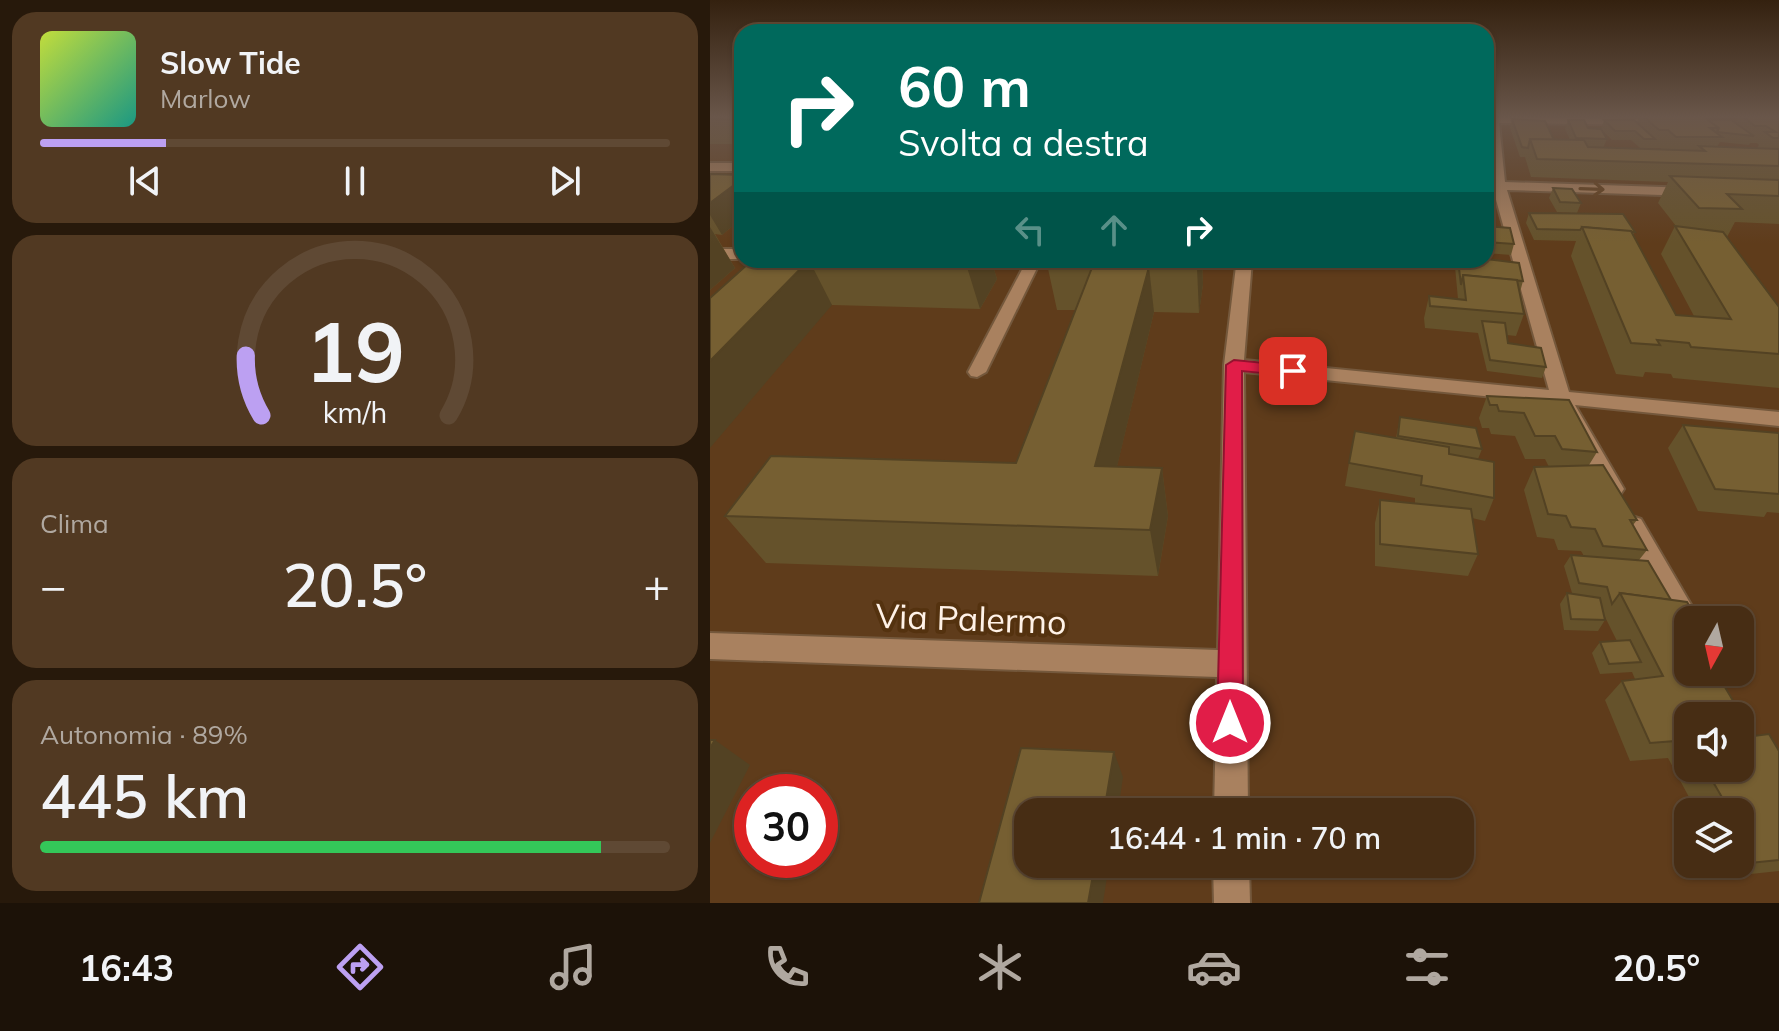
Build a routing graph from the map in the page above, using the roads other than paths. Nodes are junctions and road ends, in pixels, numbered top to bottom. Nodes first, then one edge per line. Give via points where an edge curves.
1 (710, 167) edge
2 (734, 167) edge
3 (710, 179) edge
4 (734, 179) edge
5 (1494, 186) edge
6 (1494, 192) edge
7 (1701, 193) edge
8 (710, 254) edge
9 (734, 254) edge
10 (1030, 268) edge
11 (1243, 268) edge
12 (1234, 365) junction
13 (977, 372) dead end
14 (1561, 398) junction
15 (1779, 419) edge
16 (1677, 606) edge
17 (710, 646) edge
18 (1230, 664) junction
19 (1231, 798) edge
20 (1231, 878) edge
21 (1232, 903) edge

1 - 2 street
3 - 4 street
5 -> 7 street
6 - 14 street
8 - 9 street
10 - 13 lane
11 - 12 street
12 - 14 street
12 - 18 street
14 - 15 street
14 - 16 street
17 - 18 street, Via Palermo
18 - 19 street
20 - 21 street

